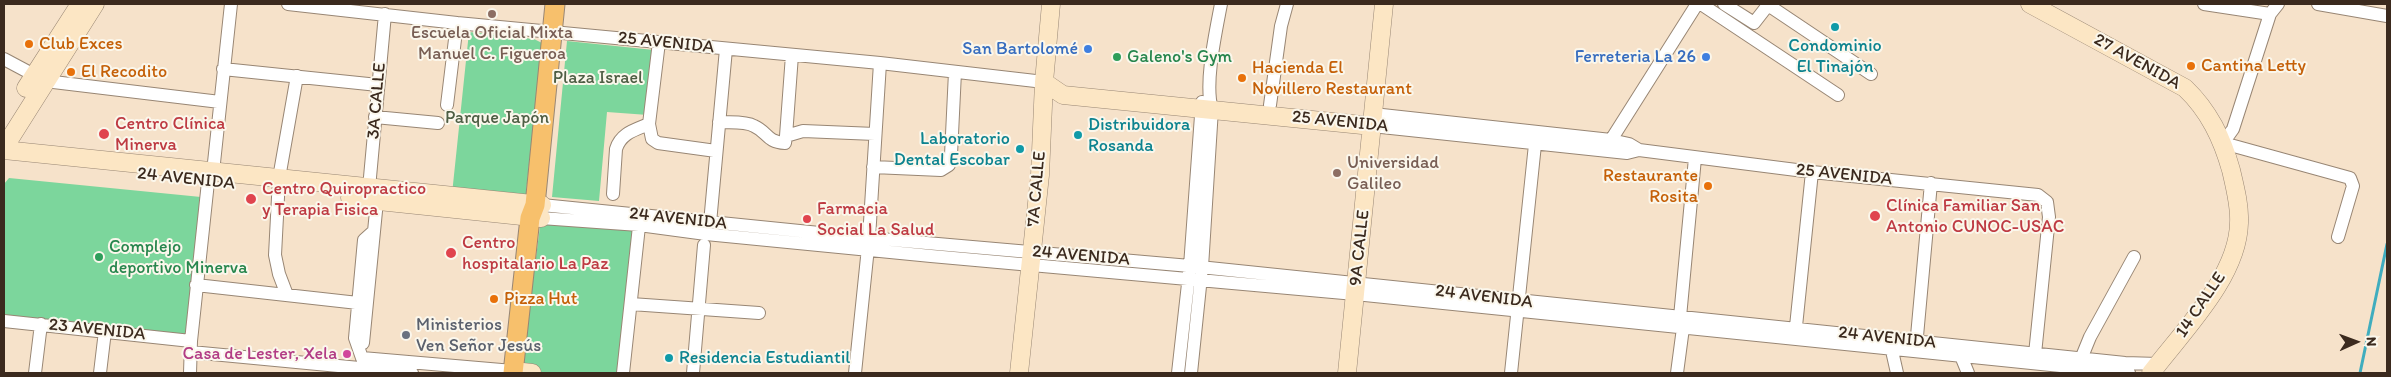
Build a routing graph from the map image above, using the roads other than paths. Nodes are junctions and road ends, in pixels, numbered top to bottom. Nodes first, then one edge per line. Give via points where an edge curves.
1 (80, 4) edge
2 (95, 4) edge
3 (231, 4) edge
4 (288, 4) edge
5 (555, 4) edge
6 (563, 4) edge
7 (1051, 4) edge
8 (1213, 4) edge
9 (1221, 4) edge
10 (1287, 4) edge
11 (1384, 4) edge
12 (1686, 4) edge
13 (1697, 4) edge
14 (1701, 4) edge
15 (1724, 4) edge
16 (2030, 4) edge
17 (2204, 4) edge
18 (2318, 4) edge
19 (2274, 9) edge
20 (385, 14) junction
21 (2387, 16) edge
22 (457, 23) junction
23 (556, 31) junction
24 (659, 42) junction
25 (726, 49) junction
26 (792, 55) junction
27 (4, 59) edge
28 (880, 63) junction
29 (223, 69) junction
30 (955, 72) junction
31 (1871, 74) dead end
32 (297, 76) junction
33 (39, 78) junction
34 (1044, 82) junction
35 (378, 85) junction
36 (1838, 94) dead end
37 (220, 102) junction
38 (1206, 104) junction
39 (447, 105) dead end
40 (1270, 105) junction
41 (375, 117) junction
42 (1373, 120) junction
43 (719, 122) junction
44 (438, 123) dead end
45 (649, 124) junction
46 (4, 128) edge
47 (875, 134) junction
48 (786, 136) junction
49 (1536, 137) junction
50 (2223, 143) junction
51 (1606, 145) junction
52 (4, 149) edge
53 (716, 151) junction
54 (1694, 158) junction
55 (4, 159) edge
56 (873, 167) junction
57 (1812, 172) junction
58 (211, 177) junction
59 (1931, 183) junction
60 (279, 184) junction
61 (376, 193) junction
62 (614, 194) dead end
63 (537, 212) junction
64 (639, 220) junction
65 (710, 223) junction
66 (374, 231) junction
67 (2338, 237) dead end
68 (868, 244) junction
69 (704, 246) dead end
70 (2134, 257) dead end
71 (1031, 258) junction
72 (1196, 267) junction
73 (1195, 280) junction
74 (196, 285) junction
75 (1355, 289) junction
76 (287, 295) junction
77 (358, 303) junction
78 (631, 304) junction
79 (1516, 306) junction
80 (698, 308) junction
81 (759, 313) dead end
82 (4, 321) edge
83 (1681, 322) junction
84 (41, 324) junction
85 (105, 330) junction
86 (1795, 334) junction
87 (1890, 343) junction
88 (1916, 346) junction
89 (191, 347) junction
90 (2035, 354) junction
91 (1961, 356) junction
92 (2081, 359) junction
93 (361, 367) edge
94 (2155, 368) edge
95 (34, 373) edge
96 (100, 373) edge
97 (190, 373) edge
98 (412, 373) edge
99 (520, 373) edge
100 (623, 373) edge
101 (692, 373) edge
102 (855, 373) edge
103 (1019, 373) edge
104 (1178, 373) edge
105 (1191, 373) edge
106 (1346, 373) edge
107 (1510, 373) edge
108 (1678, 373) edge
109 (1897, 373) edge
110 (1968, 373) edge
111 (2129, 373) edge

1 - 33 street
2 - 33 street
3 - 29 street
4 - 20 street, 25 AVENIDA
5 - 23 main road
6 - 23 main road
7 - 34 street, 7A CALLE
8 - 38 street
9 - 38 street
10 - 40 street
11 - 42 street, 9A CALLE
12 - 51 street
13 - 51 street
14 - 36 street
15 - 31 street via 1754,24 1768,5
16 - 50 street, 27 AVENIDA via 2185,88 2217,128
17 - 19 street
18 - 21 street
19 - 50 street via 2233,129
20 - 22 street, 25 AVENIDA
20 - 35 street, 3A CALLE
22 - 23 street, 25 AVENIDA
22 - 39 street
23 - 24 street, 25 AVENIDA
23 - 63 main road
24 - 25 street, 25 AVENIDA
24 - 45 street
25 - 26 street, 25 AVENIDA
25 - 43 street
26 - 28 street, 25 AVENIDA
26 - 48 street
27 - 33 street
28 - 30 street, 25 AVENIDA
28 - 47 street
29 - 32 street
29 - 37 street
30 - 34 street, 25 AVENIDA
30 - 56 street via 949,165 941,170
32 - 35 street
32 - 60 street
33 - 37 street
33 - 46 street
33 - 52 street
34 - 38 street, 25 AVENIDA via 1063,95
34 - 71 street, 7A CALLE via 1040,175
35 - 41 street, 3A CALLE
37 - 58 street
38 - 40 street, 25 AVENIDA
38 - 42 street, 25 AVENIDA
38 - 72 street
40 - 42 street, 25 AVENIDA
41 - 44 street
41 - 61 street, 3A CALLE
42 - 49 street, 25 AVENIDA
42 - 75 street, 9A CALLE
43 - 48 street via 755,126 776,142 784,143
43 - 53 street
45 - 53 street via 652,138 658,143
45 - 62 street via 622,136 618,142
47 - 48 street via 803,131
47 - 56 street
49 - 51 street, 25 AVENIDA
49 - 79 street
50 - 67 street via 2350,178 2353,186
50 - 94 street, 14 CALLE via 2237,200 2239,224 2236,244 2210,298
51 - 54 street, 25 AVENIDA via 1627,153 1639,150
52 - 58 street, 24 AVENIDA
53 - 65 street
54 - 57 street, 25 AVENIDA
54 - 83 street
55 - 58 street, 24 AVENIDA
56 - 68 street
57 - 59 street, 25 AVENIDA
57 - 86 street
58 - 60 street, 24 AVENIDA
58 - 74 street
59 - 88 street
59 - 90 street, 25 AVENIDA via 2033,194 2047,202 2050,217
60 - 61 street, 24 AVENIDA
60 - 76 street via 275,255
61 - 63 street, 24 AVENIDA
61 - 66 street, 3A CALLE
63 - 64 street, 24 AVENIDA
63 - 99 main road
64 - 65 street, 24 AVENIDA
64 - 68 street, 24 AVENIDA via 706,234
64 - 78 street
65 - 68 street, 24 AVENIDA
66 - 77 street, 3A CALLE via 364,240
66 - 93 street, 3A CALLE
68 - 71 street, 24 AVENIDA
68 - 102 street
69 - 80 street
70 - 92 street
71 - 72 street, 24 AVENIDA
71 - 73 street, 24 AVENIDA
71 - 103 street, 7A CALLE
72 - 73 street
72 - 75 street, 24 AVENIDA
73 - 75 street, 24 AVENIDA
73 - 104 street
73 - 105 street
74 - 76 street
74 - 89 street
75 - 79 street, 24 AVENIDA
75 - 106 street, 9A CALLE
76 - 77 street
77 - 93 street, 3A CALLE via 355,338
78 - 80 street
78 - 100 street
79 - 83 street, 24 AVENIDA
79 - 107 street
80 - 81 street
80 - 101 street
82 - 84 street, 23 AVENIDA
83 - 86 street, 24 AVENIDA
83 - 108 street
84 - 85 street, 23 AVENIDA
84 - 95 street
85 - 89 street, 23 AVENIDA
85 - 96 street
86 - 87 street, 24 AVENIDA
87 - 88 street, 24 AVENIDA
87 - 109 street
88 - 90 street, 24 AVENIDA
88 - 91 street, 24 AVENIDA
89 - 93 street, 23 AVENIDA
89 - 97 street
90 - 92 street, 24 AVENIDA
91 - 110 street
91 - 111 street, 24 AVENIDA
92 - 94 street, 24 AVENIDA
93 - 98 street, 23 AVENIDA
93 - 99 street, 23 AVENIDA

